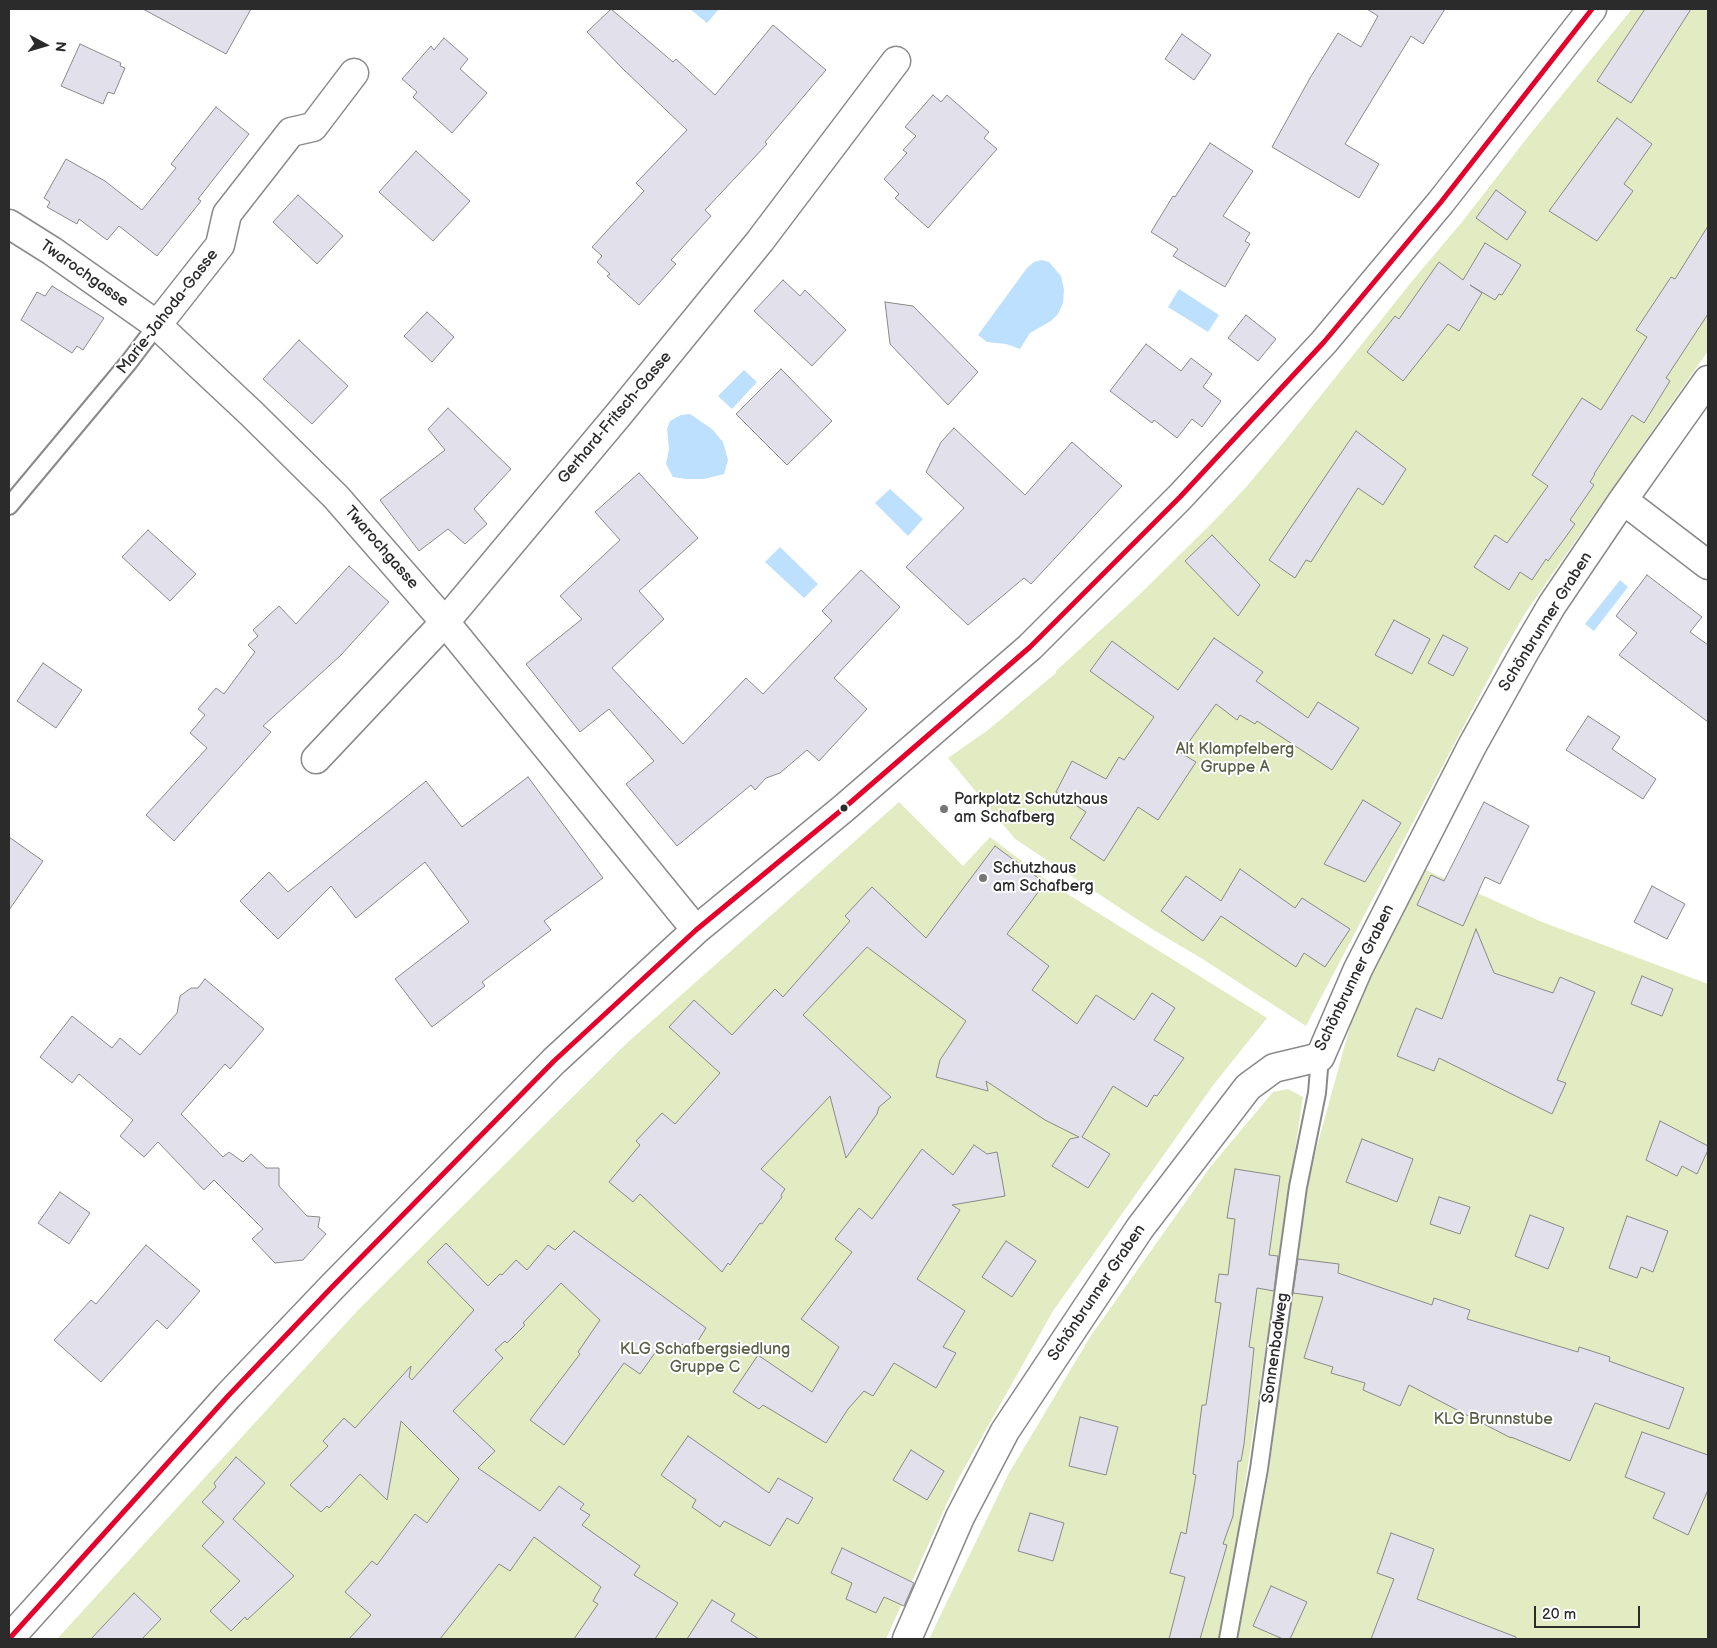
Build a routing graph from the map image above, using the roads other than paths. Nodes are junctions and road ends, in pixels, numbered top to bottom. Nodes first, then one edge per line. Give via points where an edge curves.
1 (1592, 9) edge
2 (896, 60) dead end
3 (354, 73) dead end
4 (9, 224) edge
5 (157, 325) junction
6 (1708, 380) edge
7 (1623, 500) junction
8 (9, 506) edge
9 (1708, 565) edge
10 (445, 622) junction
11 (316, 759) dead end
12 (696, 930) junction
13 (1320, 1057) junction
14 (9, 1639) edge
15 (907, 1639) edge
16 (1228, 1639) edge

1 - 12 street via 1330,335 1180,497 1030,646 844,808
2 - 10 street, Gerhard-Fritsch-Gasse via 760,242
3 - 5 street, Marie-Jahoda-Gasse via 313,127 291,132 227,214 220,245
4 - 5 street, Twarochgasse
5 - 8 lane, Marie-Jahoda-Gasse
5 - 10 street, Twarochgasse via 336,497
6 - 7 street, Schönbrunner Graben
7 - 9 street
7 - 13 street, Schönbrunner Graben via 1552,605 1472,746 1358,969
10 - 11 street, Gerhard-Fritsch-Gasse
10 - 12 street, Twarochgasse
12 - 14 street via 554,1061 333,1286 228,1396
13 - 15 street, Schönbrunner Graben via 1274,1068 1248,1087 1140,1228 1005,1431 960,1517
13 - 16 lane, Sonnenbadweg via 1317,1093 1298,1187 1259,1469

